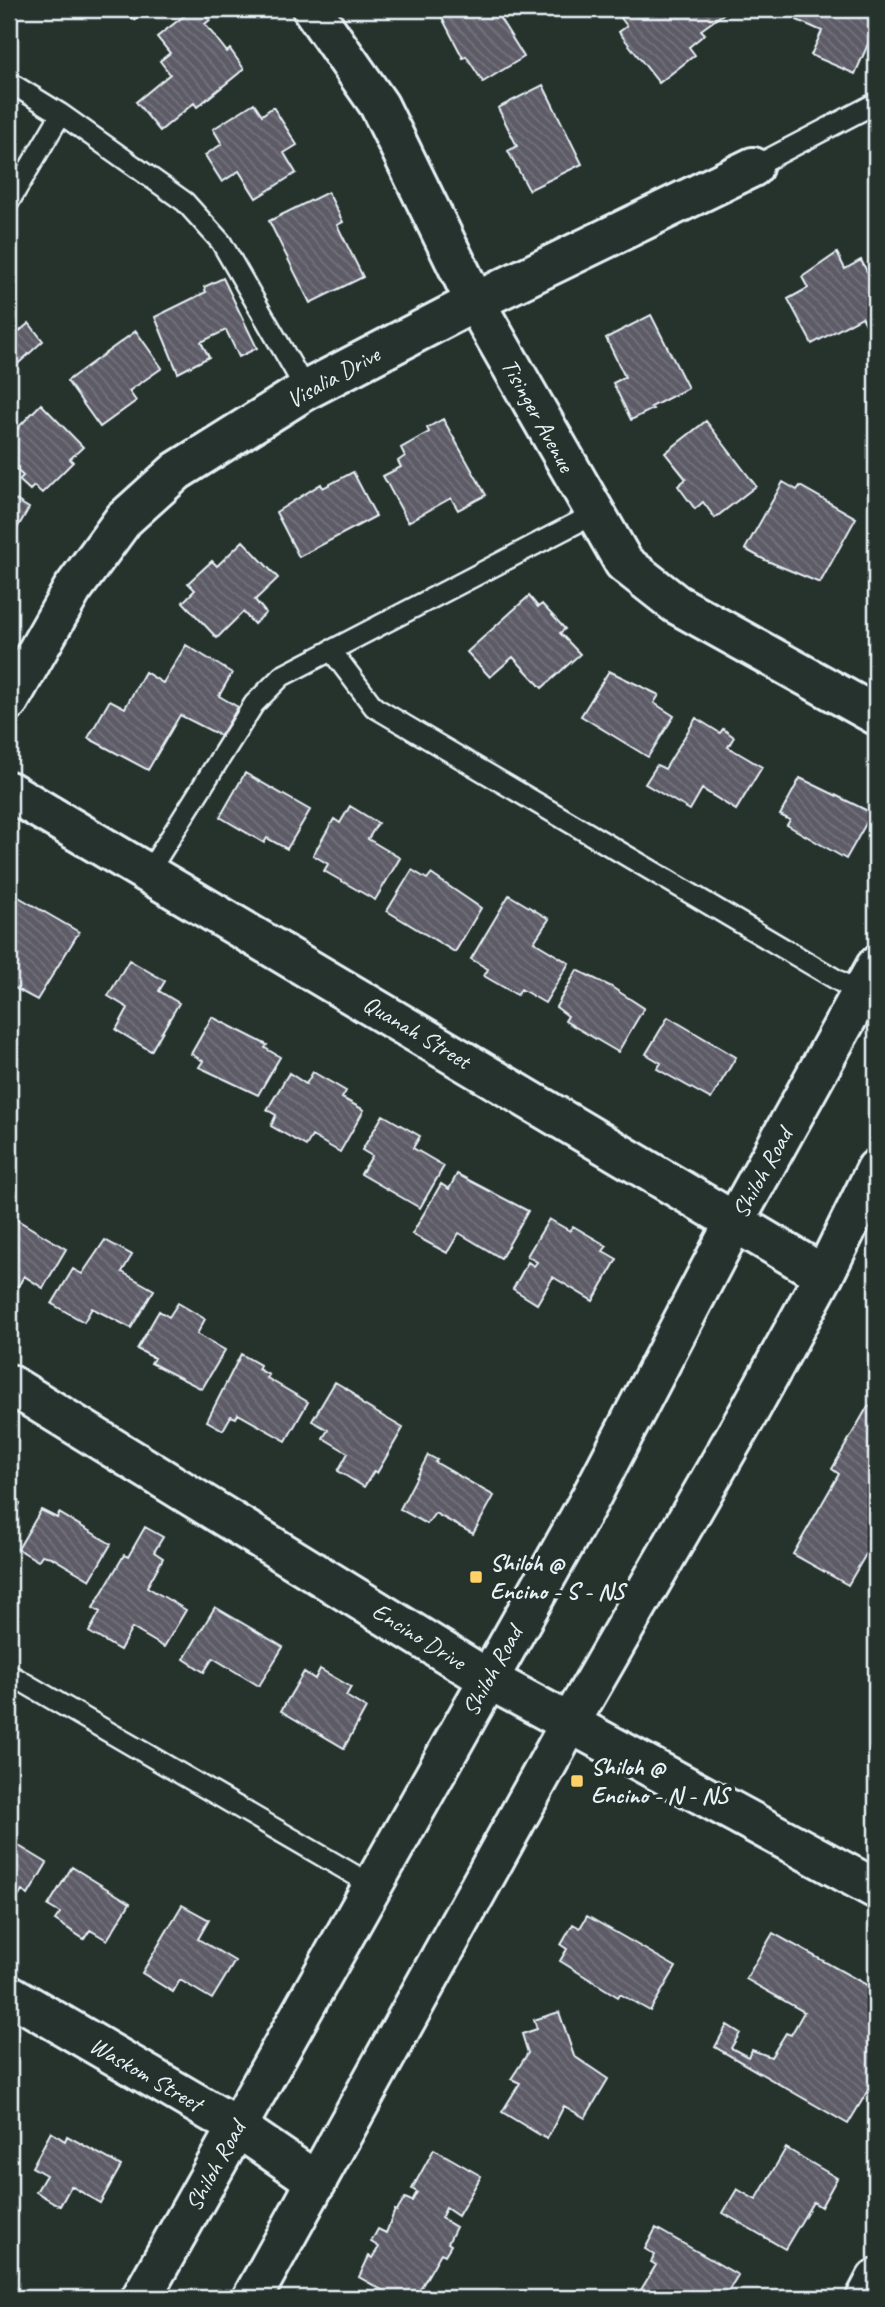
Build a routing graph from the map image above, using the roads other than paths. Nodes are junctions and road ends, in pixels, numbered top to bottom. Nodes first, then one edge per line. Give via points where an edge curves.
1 (312, 9) edge
2 (9, 82) edge
3 (876, 103) edge
4 (61, 114) junction
5 (753, 167) joint
6 (9, 202) edge
7 (475, 302) junction
8 (306, 390) junction
9 (594, 513) junction
10 (331, 650) junction
11 (9, 702) edge
12 (876, 715) edge
13 (9, 791) edge
14 (148, 873) junction
15 (869, 980) edge
16 (876, 1169) edge
17 (735, 1221) junction
18 (824, 1275) junction
19 (9, 1384) edge
20 (9, 1674) edge
21 (488, 1679) junction
22 (570, 1723) junction
23 (372, 1885) junction
24 (876, 1889) edge
25 (9, 1994) edge
26 (237, 2127) junction
27 (317, 2182) junction
28 (876, 2279) edge
29 (141, 2298) edge
30 (252, 2298) edge
31 (866, 2298) edge

1 - 7 street, Tisinger Avenue via 379,104
2 - 4 lane
3 - 5 lane
4 - 6 lane
4 - 8 lane via 185,202 221,242
5 - 7 street, Visalia Drive
7 - 8 street, Visalia Drive
7 - 9 street, Tisinger Avenue
8 - 11 street, Visalia Drive via 177,471 124,519 72,590
9 - 10 lane
9 - 12 street, Tisinger Avenue via 624,563 676,604
10 - 14 lane via 282,677 254,704
10 - 15 lane via 374,707
13 - 14 street, Quanah Street
14 - 17 street, Quanah Street
15 - 17 street, Shiloh Road
16 - 18 street
17 - 18 street, Quanah Street
17 - 21 street, Shiloh Road via 592,1497
18 - 22 street
19 - 21 street, Encino Drive
20 - 23 lane
21 - 22 street, Encino Drive
21 - 23 street, Shiloh Road
22 - 24 street, Encino Drive
22 - 27 street
23 - 26 street, Shiloh Road
25 - 26 street, Waskom Street
26 - 27 street, Waskom Street
26 - 29 street, Shiloh Road
27 - 30 street
28 - 31 street

